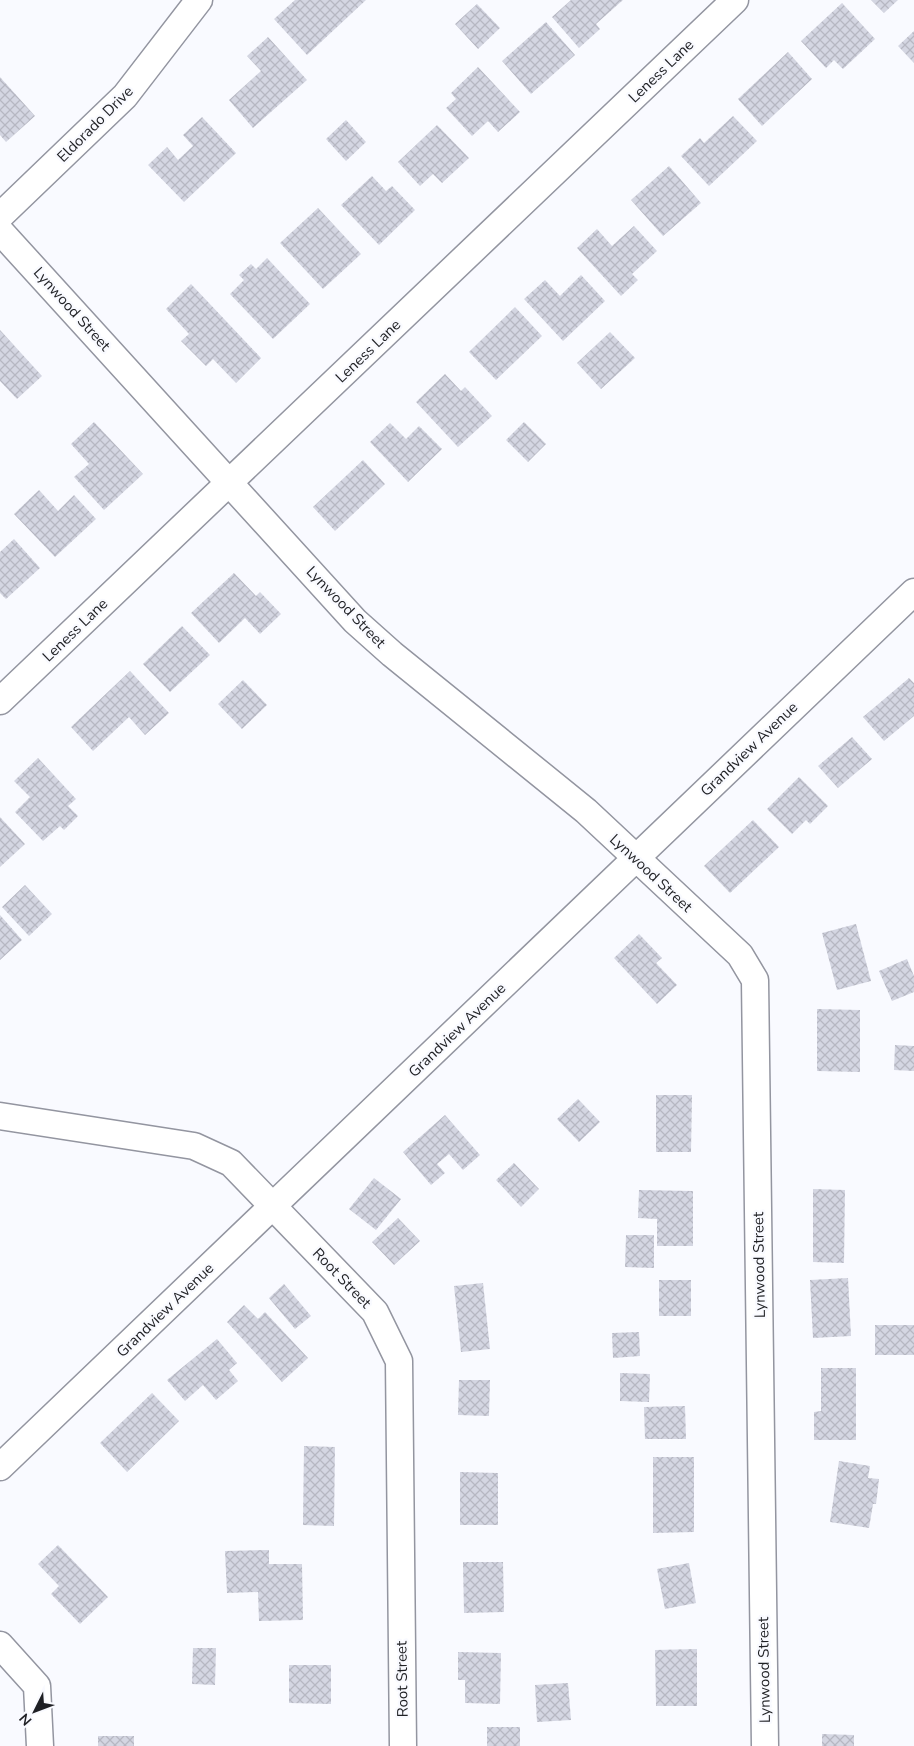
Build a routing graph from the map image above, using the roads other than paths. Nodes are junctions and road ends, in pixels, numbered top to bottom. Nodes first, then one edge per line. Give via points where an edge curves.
1 (199, 0) edge
2 (735, 0) edge
3 (0, 216) edge
4 (0, 231) edge
5 (230, 482) junction
6 (914, 592) edge
7 (0, 701) edge
8 (636, 858) junction
9 (0, 1116) edge
10 (273, 1206) junction
11 (0, 1467) edge
12 (0, 1645) edge
13 (40, 1746) edge
14 (403, 1746) edge
15 (765, 1746) edge

1 - 3 street, Eldorado Drive via 125,96
2 - 5 street, Leness Lane
4 - 5 street, Lynwood Street
5 - 7 street, Leness Lane
5 - 8 street, Lynwood Street via 355,621 586,811
6 - 8 street, Grandview Avenue
8 - 10 street, Grandview Avenue
8 - 15 street, Lynwood Street via 740,955 755,980
9 - 10 street, Root Street via 194,1146 231,1163
10 - 11 street, Grandview Avenue
10 - 14 street, Root Street via 375,1312 398,1361
12 - 13 street via 37,1686

